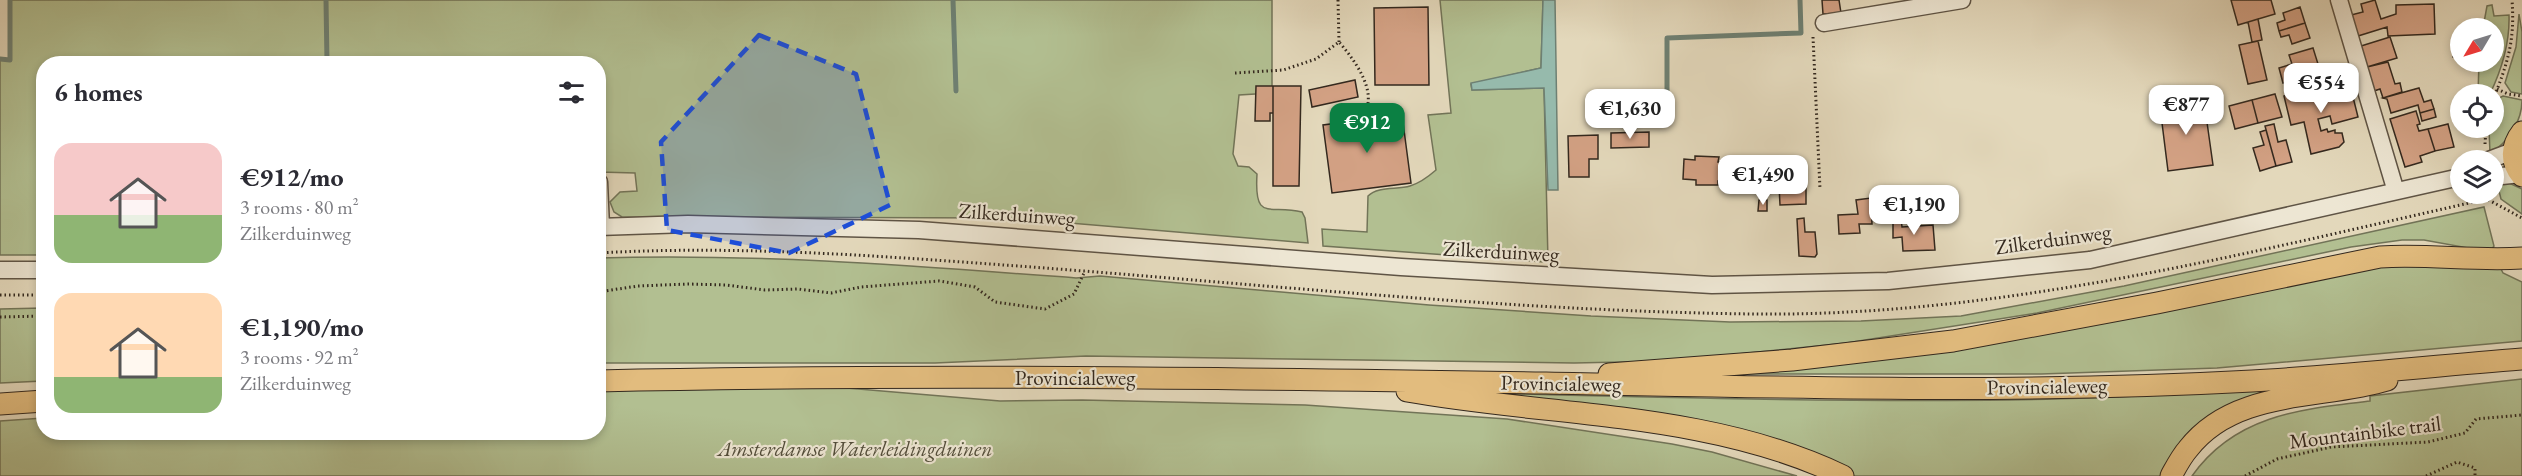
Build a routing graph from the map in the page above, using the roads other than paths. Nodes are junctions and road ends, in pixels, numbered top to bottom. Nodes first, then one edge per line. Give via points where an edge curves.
1 (1962, 0) edge
2 (2338, 0) edge
3 (1824, 23) dead end
4 (2518, 141) edge
5 (2504, 150) edge
6 (2521, 175) edge
7 (2504, 176) edge
8 (2450, 178) edge
9 (2392, 192) junction
10 (606, 227) edge
11 (2522, 258) edge
12 (0, 270) edge
13 (36, 270) edge
14 (2522, 359) edge
15 (2430, 366) junction
16 (1345, 380) junction
17 (606, 381) edge
18 (1550, 383) junction
19 (36, 402) edge
20 (0, 404) edge
21 (1843, 476) edge
22 (2171, 476) edge

1 - 3 street
2 - 9 street via 2394,185
4 - 5 street
4 - 6 main road via 2514,163
6 - 7 street
8 - 9 street, Zilkerduinweg
9 - 10 street, Zilkerduinweg via 2090,260 1888,281 1712,285 1401,267 919,230 688,224
11 - 18 main road via 2380,257 1953,341 1749,364 1629,371
12 - 13 street
14 - 15 main road, Provincialeweg
15 - 18 main road, Provincialeweg via 2252,381 1998,387
15 - 22 main road via 2367,386 2300,395 2237,412 2201,435
16 - 17 main road, Provincialeweg via 794,376
16 - 18 main road, Provincialeweg
16 - 21 main road via 1458,400 1709,432 1769,447
19 - 20 main road

